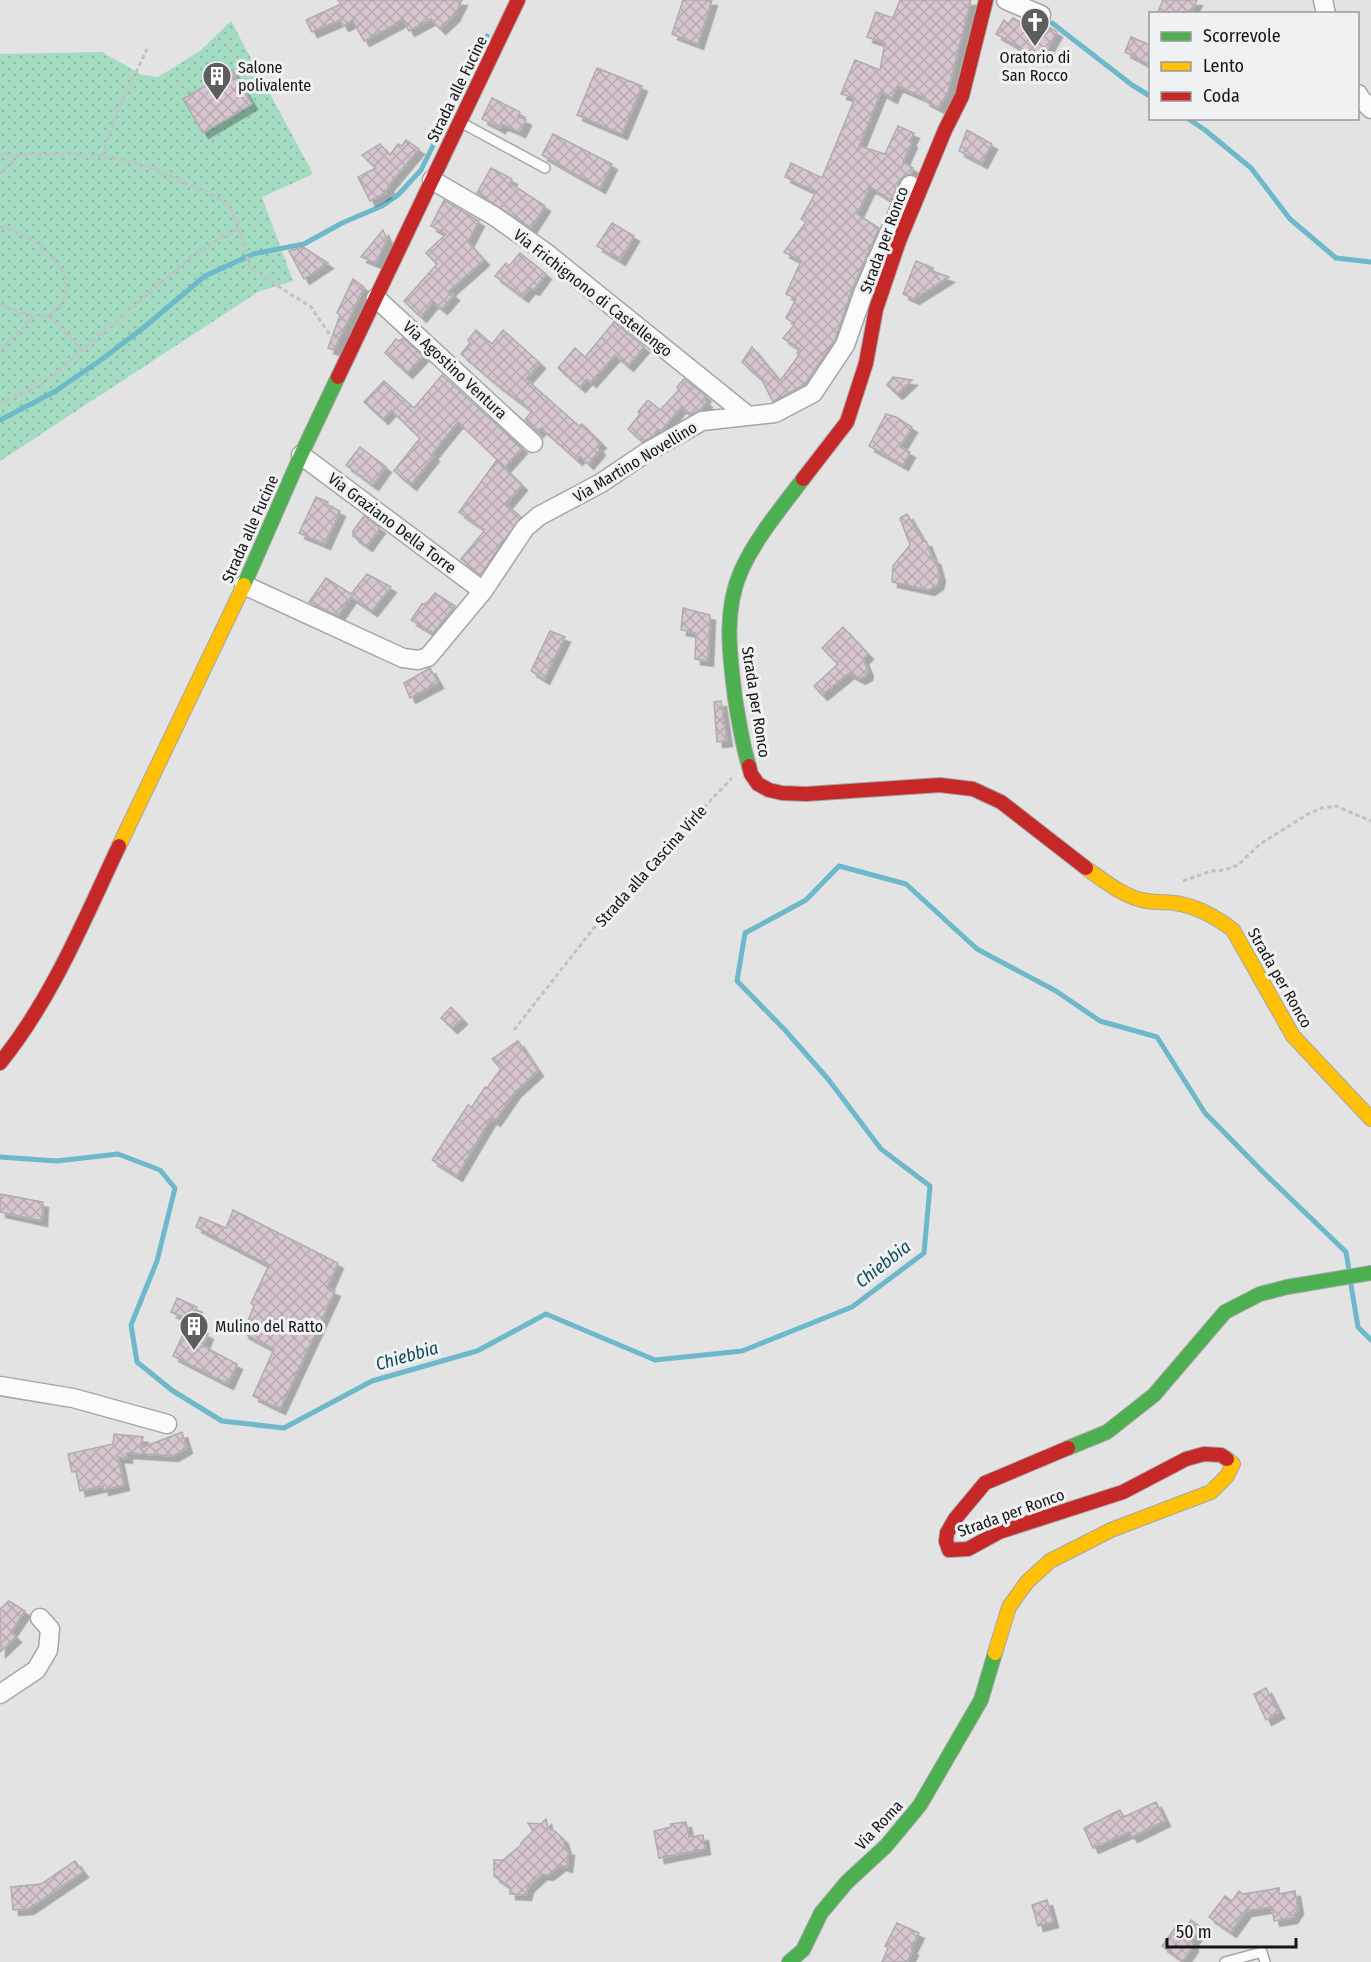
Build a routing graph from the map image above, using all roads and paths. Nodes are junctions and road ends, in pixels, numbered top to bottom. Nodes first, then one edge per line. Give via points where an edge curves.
1 (518, 0) edge
2 (1005, 0) edge
3 (985, 5) edge
4 (1041, 15) dead end
5 (147, 49) dead end
6 (1359, 95) edge
7 (1371, 109) edge
8 (460, 122) junction
9 (945, 130) junction
10 (0, 155) edge
11 (19, 155) junction
12 (102, 156) junction
13 (545, 168) dead end
14 (0, 174) edge
15 (432, 180) junction
16 (0, 227) edge
17 (238, 228) junction
18 (376, 298) junction
19 (1, 304) edge
20 (50, 316) junction
21 (33, 317) junction
22 (82, 350) junction
23 (0, 351) edge
24 (346, 361) junction
25 (0, 404) edge
26 (747, 415) junction
27 (533, 443) dead end
28 (301, 455) junction
29 (244, 585) junction
30 (483, 591) junction
31 (747, 761) junction
32 (1371, 821) edge
33 (1175, 884) dead end
34 (514, 1030) dead end
35 (0, 1064) edge
36 (1371, 1119) edge
37 (1371, 1273) edge
38 (0, 1386) edge
39 (167, 1424) dead end
40 (40, 1618) dead end
41 (0, 1694) edge
42 (981, 1700) joint
43 (789, 1962) edge
44 (1225, 1962) edge
45 (1265, 1962) edge

1 - 8 street, Strada alle Fucine
2 - 3 street
2 - 4 street
3 - 9 street, Strada per Ronco via 962,96
5 - 12 path
6 - 7 street
8 - 13 lane
8 - 15 street, Strada alle Fucine
9 - 26 street, Via Martino Novellino via 932,142 910,184 845,345 813,393 775,413
9 - 31 street, Strada per Ronco via 898,241 847,422 773,518 741,572 730,612 729,651
10 - 11 path
11 - 12 path
11 - 14 path
12 - 17 path via 164,173 222,200
15 - 18 street, Strada alle Fucine
15 - 26 street, Via Frichignono di Castellengo via 545,252
16 - 20 path via 37,243 56,261 67,279 66,297
17 - 22 path via 198,251
17 - 24 path via 251,269 311,307
18 - 24 street, Strada alle Fucine
18 - 27 street, Via Agostino Ventura
19 - 21 path
20 - 21 path
20 - 22 path
21 - 23 path
22 - 25 path via 43,384
24 - 28 street, Strada alle Fucine
26 - 30 street, Via Martino Novellino via 702,421 539,516 525,528
28 - 29 street, Strada alle Fucine
28 - 30 street, Via Graziano Della Torre
29 - 30 street, Via Martino Novellino via 403,658 418,660 428,657
29 - 35 street, Strada alle Fucine via 72,946 22,1036
31 - 34 path, Strada alla Cascina Virle via 615,901
31 - 36 street, Strada per Ronco via 758,784 782,794 940,785 973,789 1001,802 1112,887 1143,900 1177,903 1218,918 1233,930 1293,1036
32 - 33 path via 1336,806 1322,808 1260,844 1238,865
37 - 42 street, Strada per Ronco via 1260,1294 1225,1312 1154,1395 1107,1432 985,1484 963,1508 947,1533 949,1550 968,1549 999,1532 1124,1492 1204,1454 1221,1455 1233,1464 1211,1492 1111,1530 1050,1562 1027,1582 1009,1607
38 - 39 street via 73,1398
40 - 41 street via 50,1629 48,1650 36,1670
42 - 43 street, Via Roma via 920,1804 886,1846 821,1913 803,1950
44 - 45 lane via 1262,1952

